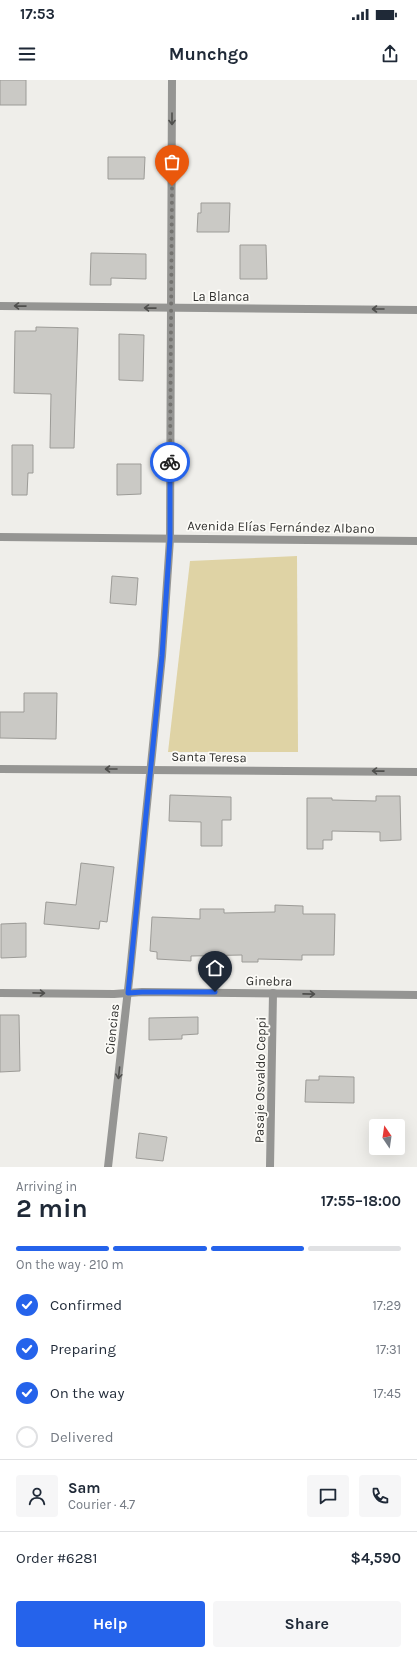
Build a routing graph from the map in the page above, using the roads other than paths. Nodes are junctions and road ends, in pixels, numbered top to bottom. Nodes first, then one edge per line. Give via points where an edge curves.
1 (172, 80) edge
2 (0, 306) edge
3 (171, 308) junction
4 (417, 310) edge
5 (0, 537) edge
6 (170, 539) junction
7 (417, 541) edge
8 (0, 768) edge
9 (150, 769) junction
10 (417, 772) edge
11 (0, 993) edge
12 (128, 993) junction
13 (273, 993) junction
14 (417, 995) edge
15 (108, 1167) edge
16 (270, 1167) edge

1 -> 3 street, Ciencias
3 -> 2 street, La Blanca
4 -> 3 street, La Blanca
3 - 6 street, Ciencias
5 - 6 street, Avenida Elías Fernández Albano
6 - 7 street, Avenida Elías Fernández Albano
6 - 9 street, Ciencias via 162,656
9 -> 8 street, Santa Teresa
10 -> 9 street, Santa Teresa
9 - 12 street, Ciencias
11 -> 12 street, Ginebra
12 - 13 street, Ginebra
12 -> 15 street, Ciencias
13 -> 14 street, Ginebra
13 - 16 street, Pasaje Osvaldo Ceppi

